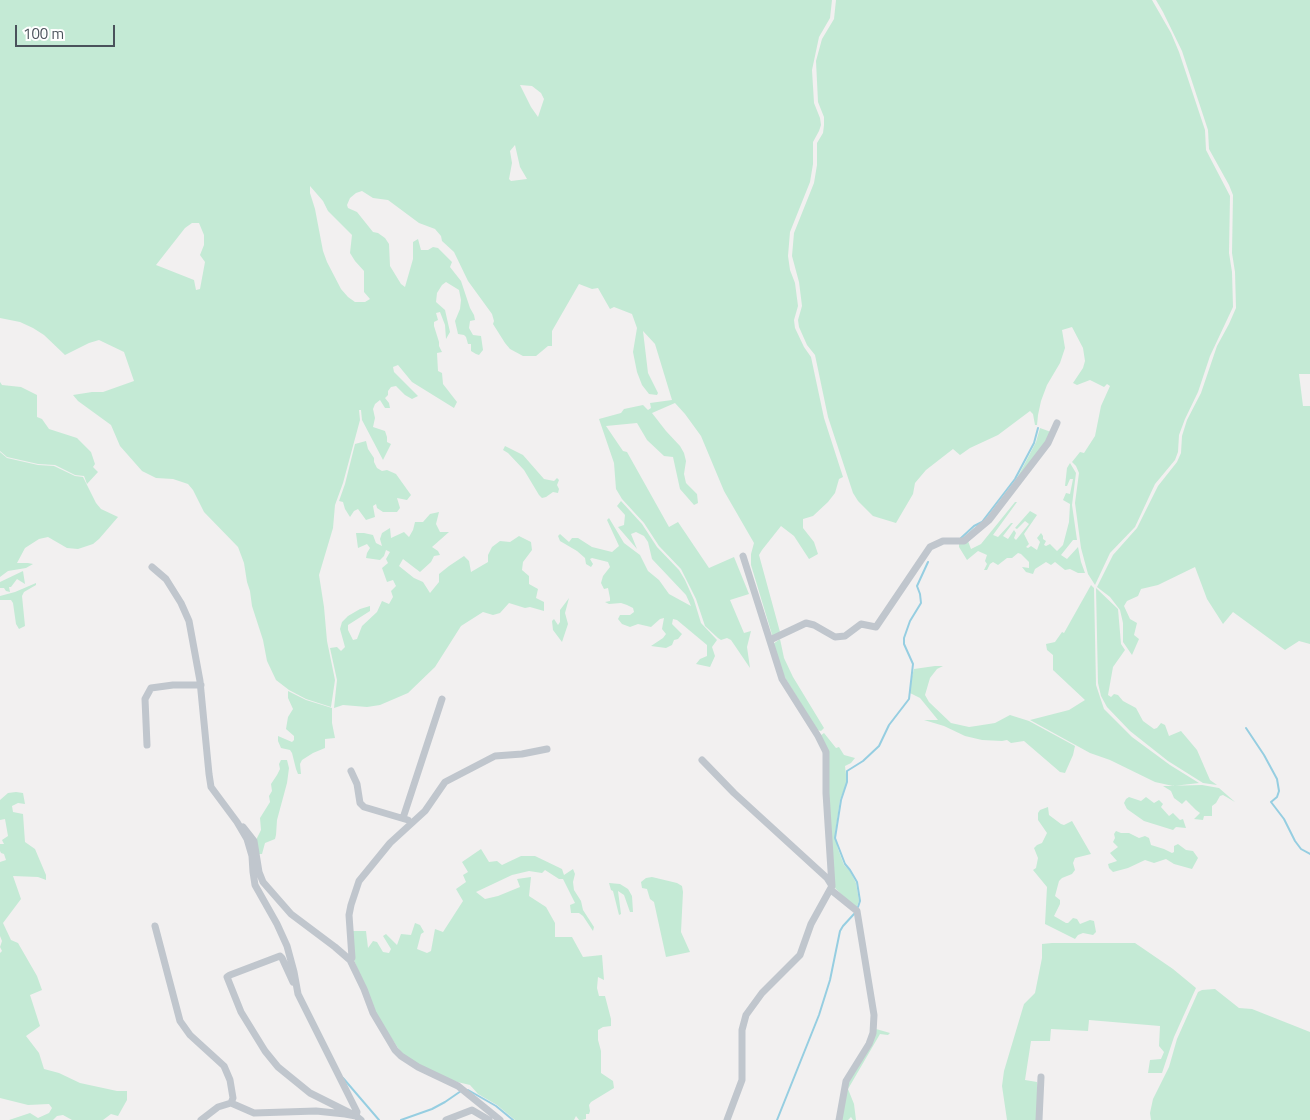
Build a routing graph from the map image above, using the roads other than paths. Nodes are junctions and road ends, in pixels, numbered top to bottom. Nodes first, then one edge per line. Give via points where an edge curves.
1 (1057, 423) dead end
2 (743, 556) dead end
3 (152, 567) dead end
4 (770, 640) junction
5 (201, 685) junction
6 (442, 699) dead end
7 (147, 745) dead end
8 (547, 749) dead end
9 (702, 760) dead end
10 (350, 771) dead end
11 (404, 818) junction
12 (237, 822) junction
13 (412, 822) junction
14 (831, 888) junction
15 (155, 926) dead end
16 (350, 960) junction
17 (298, 994) junction
18 (1041, 1077) dead end
19 (231, 1103) junction
20 (359, 1118) edge
21 (200, 1120) edge
22 (446, 1120) edge
23 (490, 1120) edge
24 (500, 1120) edge
25 (727, 1120) edge
26 (839, 1120) edge
27 (1039, 1120) edge

1 - 4 street via 1048,444 989,520 964,541 943,541 930,547 876,627 861,624 845,636 834,637 806,624
2 - 4 street
3 - 5 street via 166,579 185,612
4 - 14 street via 782,679 826,752
5 - 7 street via 173,684 151,688 146,699
5 - 12 street via 211,787
6 - 11 street
8 - 13 street via 495,756 445,782
9 - 14 street via 827,878
10 - 11 street via 364,807
11 - 13 street
12 - 16 street via 254,841 263,882 292,914
12 - 17 street via 250,847 256,886 287,946
13 - 16 street via 390,843 360,882 350,906
14 - 25 street via 800,955 762,993 746,1015 742,1030 742,1080
14 - 26 street via 854,909 874,1014 869,1044 846,1081
15 - 19 street via 180,1021 190,1035 224,1066 230,1080
16 - 24 street via 373,1013 395,1050 418,1067 458,1086
17 - 20 street
17 - 20 street via 280,956 227,977 241,1012 278,1067 310,1093
18 - 27 street
19 - 20 street via 254,1113 316,1111
19 - 21 street via 218,1107
22 - 23 street via 472,1110

